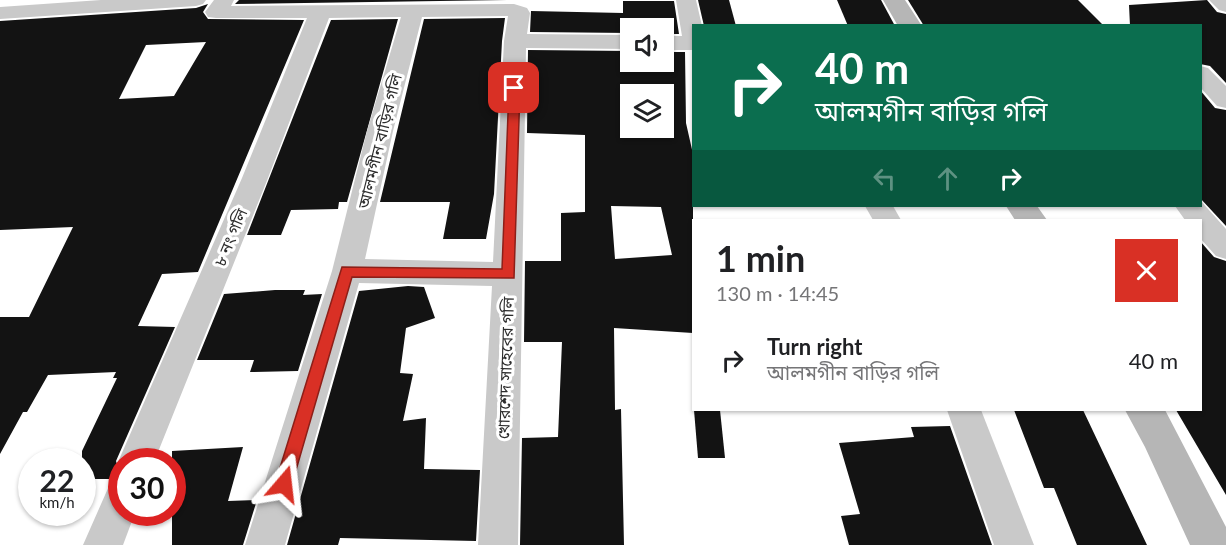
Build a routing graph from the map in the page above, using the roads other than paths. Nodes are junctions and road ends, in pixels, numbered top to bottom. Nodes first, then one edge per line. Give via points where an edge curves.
1 (196, 0) edge
2 (224, 0) edge
3 (686, 0) edge
4 (894, 0) edge
5 (1219, 0) edge
6 (1226, 6) edge
7 (413, 11) junction
8 (320, 12) junction
9 (0, 14) edge
10 (909, 24) edge
11 (692, 32) edge
12 (515, 41) junction
13 (620, 42) edge
14 (674, 43) edge
15 (692, 43) edge
16 (1226, 65) edge
17 (1202, 68) edge
18 (1202, 75) edge
19 (1226, 100) edge
20 (1190, 207) edge
21 (1200, 219) edge
22 (1202, 221) edge
23 (1226, 248) edge
24 (347, 271) junction
25 (509, 274) junction
26 (964, 411) edge
27 (1144, 411) edge
28 (142, 448) edge
29 (111, 526) edge
30 (103, 545) edge
31 (265, 545) edge
32 (498, 545) edge
33 (1014, 545) edge
34 (1212, 545) edge

1 - 9 street
2 - 8 street via 216,12
3 - 11 street
4 - 10 street
5 - 6 street
7 - 8 street
7 - 12 street, খোরশেদ সাহেবের গলি via 518,11
7 - 24 street, আলমগীন বাড়ির গলি
8 - 28 street, ৮ নং গলি
12 - 13 street
12 - 25 street, খোরশেদ সাহেবের গলি
14 - 15 street
16 - 17 street
18 - 19 street
20 - 21 street
22 - 23 street
24 - 25 street
24 - 31 street, আলমগীন বাড়ির গলি
25 - 32 street, খোরশেদ সাহেবের গলি
26 - 33 street
27 - 34 street via 1159,434
29 - 30 street

